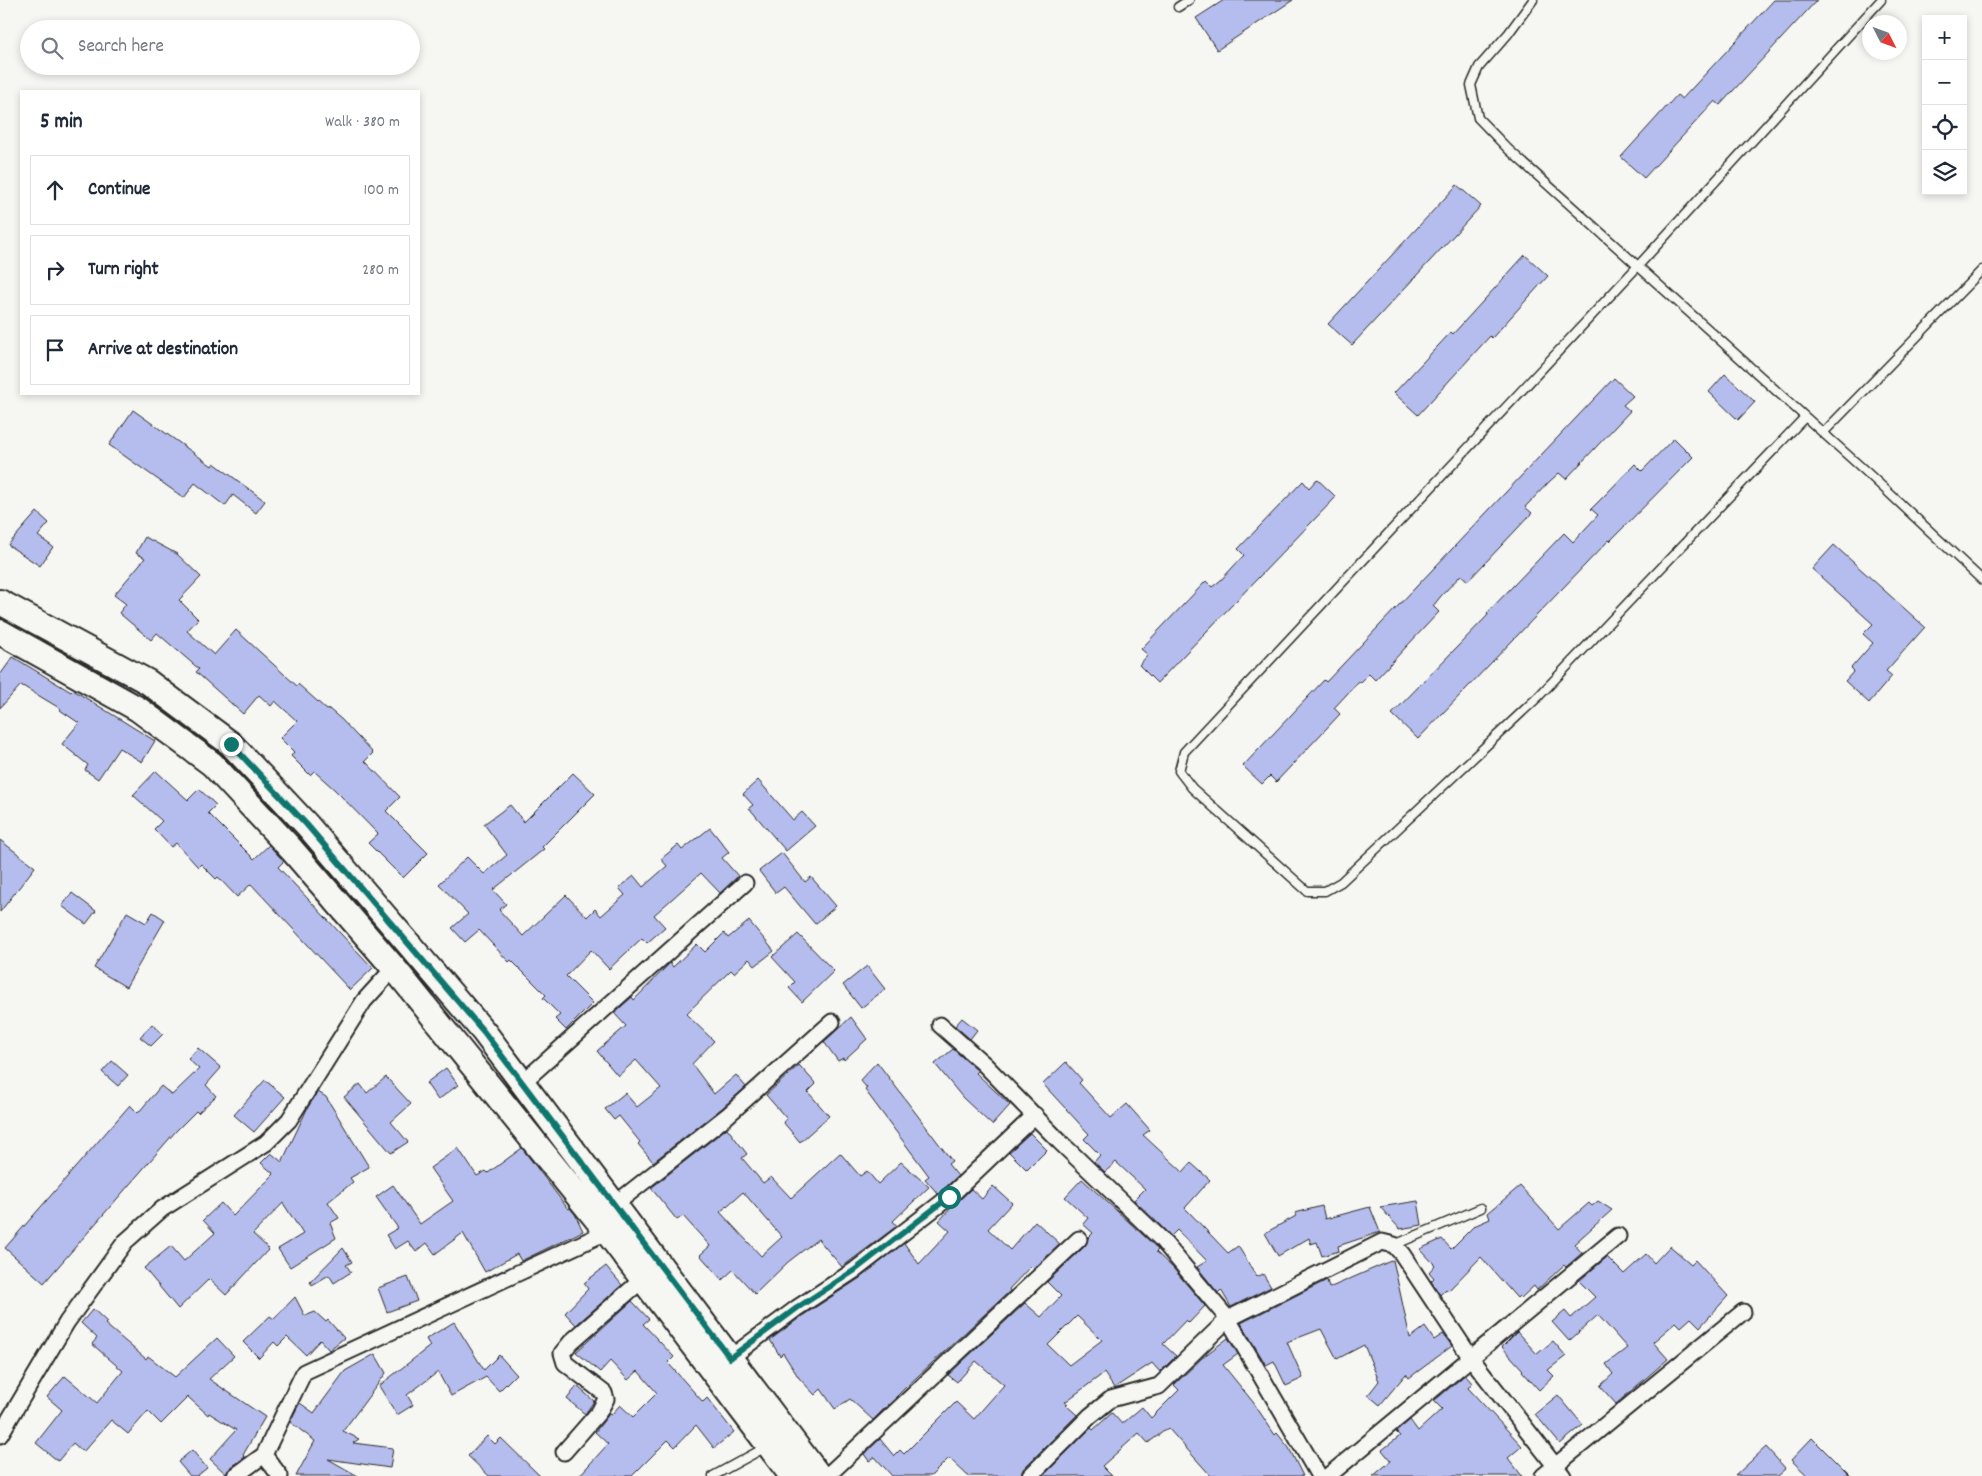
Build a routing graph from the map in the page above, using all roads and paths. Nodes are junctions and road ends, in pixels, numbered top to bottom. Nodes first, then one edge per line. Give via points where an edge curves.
1 (1189, 0) edge
2 (1533, 0) edge
3 (1881, 0) edge
4 (1178, 7) dead end
5 (1638, 266) junction
6 (1982, 270) edge
7 (1805, 417) junction
8 (1823, 433) junction
9 (1982, 580) edge
10 (0, 602) edge
11 (0, 632) edge
12 (745, 883) dead end
13 (394, 968) junction
14 (832, 1022) dead end
15 (940, 1025) dead end
16 (522, 1083) junction
17 (1035, 1115) junction
18 (1482, 1208) dead end
19 (616, 1220) junction
20 (1618, 1236) dead end
21 (1079, 1239) dead end
22 (1394, 1245) junction
23 (642, 1279) junction
24 (1743, 1312) dead end
25 (1228, 1319) junction
26 (730, 1358) junction
27 (1471, 1358) junction
28 (0, 1435) edge
29 (769, 1445) junction
30 (564, 1452) dead end
31 (264, 1455) junction
32 (1560, 1471) edge
33 (235, 1476) edge
34 (280, 1476) edge
35 (713, 1476) edge
36 (792, 1476) edge
37 (819, 1476) edge
38 (826, 1476) edge
39 (1030, 1476) edge
40 (1319, 1476) edge
41 (1328, 1476) edge
42 (1543, 1476) edge

1 - 4 lane
2 - 5 lane via 1479,67 1471,85 1478,118
3 - 5 lane
5 - 7 lane
5 - 7 lane via 1184,752 1179,771 1199,794 1307,891 1325,891 1341,882 1538,697
6 - 8 lane
7 - 8 lane
8 - 9 lane
10 - 16 main road via 148,682 231,744 313,832 484,1032
11 - 13 main road via 138,708 212,764
12 - 16 street
13 - 19 main road
13 - 28 street via 364,1001 289,1120 266,1143 162,1209 125,1242 67,1322
14 - 19 street
15 - 17 street
16 - 19 main road
17 - 25 street via 1161,1239
17 - 26 street via 949,1197 855,1270
18 - 22 lane
19 - 23 main road
19 - 26 main road
19 - 31 street via 304,1372
20 - 27 street
21 - 38 street
22 - 25 street via 1382,1242
22 - 27 street
23 - 29 main road
23 - 30 street via 562,1353 565,1363 604,1393 606,1399 599,1412
24 - 32 street
25 - 39 street via 1159,1386 1111,1399
25 - 40 street
26 - 37 main road
27 - 32 street
27 - 41 street
29 - 35 lane
29 - 36 main road
31 - 33 street
31 - 34 street
32 - 42 street

